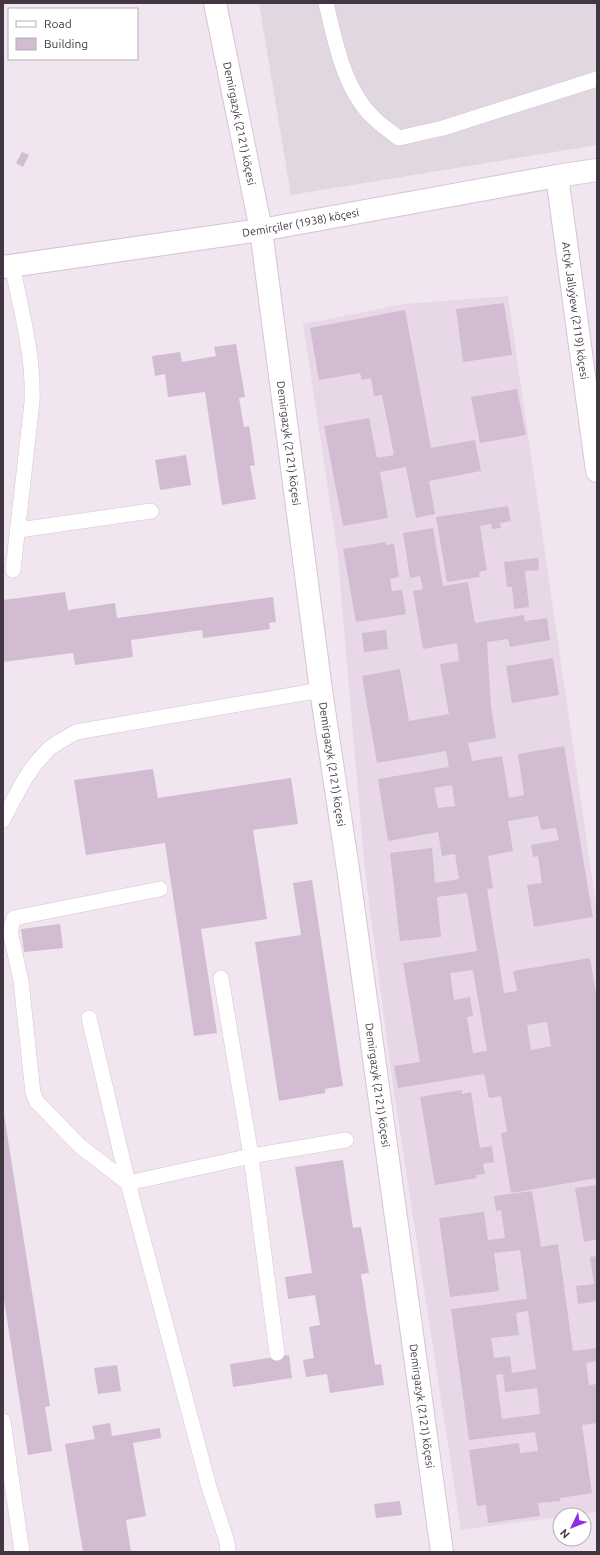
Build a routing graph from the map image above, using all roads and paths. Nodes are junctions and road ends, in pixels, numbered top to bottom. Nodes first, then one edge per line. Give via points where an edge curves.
1 (216, 3) edge
2 (326, 3) edge
3 (597, 79) edge
4 (597, 170) edge
5 (557, 176) junction
6 (261, 230) junction
7 (8, 266) edge
8 (597, 471) edge
9 (151, 511) dead end
10 (19, 530) junction
11 (13, 570) dead end
12 (320, 690) junction
13 (3, 820) edge
14 (160, 889) dead end
15 (221, 978) dead end
16 (89, 1018) dead end
17 (346, 1140) dead end
18 (251, 1156) junction
19 (128, 1183) junction
20 (277, 1353) dead end
21 (3, 1421) edge
22 (22, 1552) edge
23 (228, 1552) edge
24 (442, 1552) edge

1 - 6 street, Demirgazyk (2121) köçesi
2 - 3 lane via 339,56 356,96 374,118 399,138 443,128
4 - 5 street, Demirçiler (1938) köçesi
5 - 6 street, Demirçiler (1938) köçesi
5 - 8 street, Artyk Jallyýew (2119) köçesi
6 - 7 street, Demirçiler (1938) köçesi
6 - 12 street, Demirgazyk (2121) köçesi
7 - 10 lane via 31,357 33,381
9 - 10 lane
10 - 11 lane
12 - 13 lane via 76,732 51,748 40,760 22,782
12 - 24 street, Demirgazyk (2121) köçesi via 350,877
14 - 19 lane via 14,918 10,931 20,981 33,1093 37,1102 81,1147
15 - 18 lane
16 - 19 lane
17 - 18 lane
18 - 19 lane
18 - 20 lane
19 - 23 lane
21 - 22 lane

